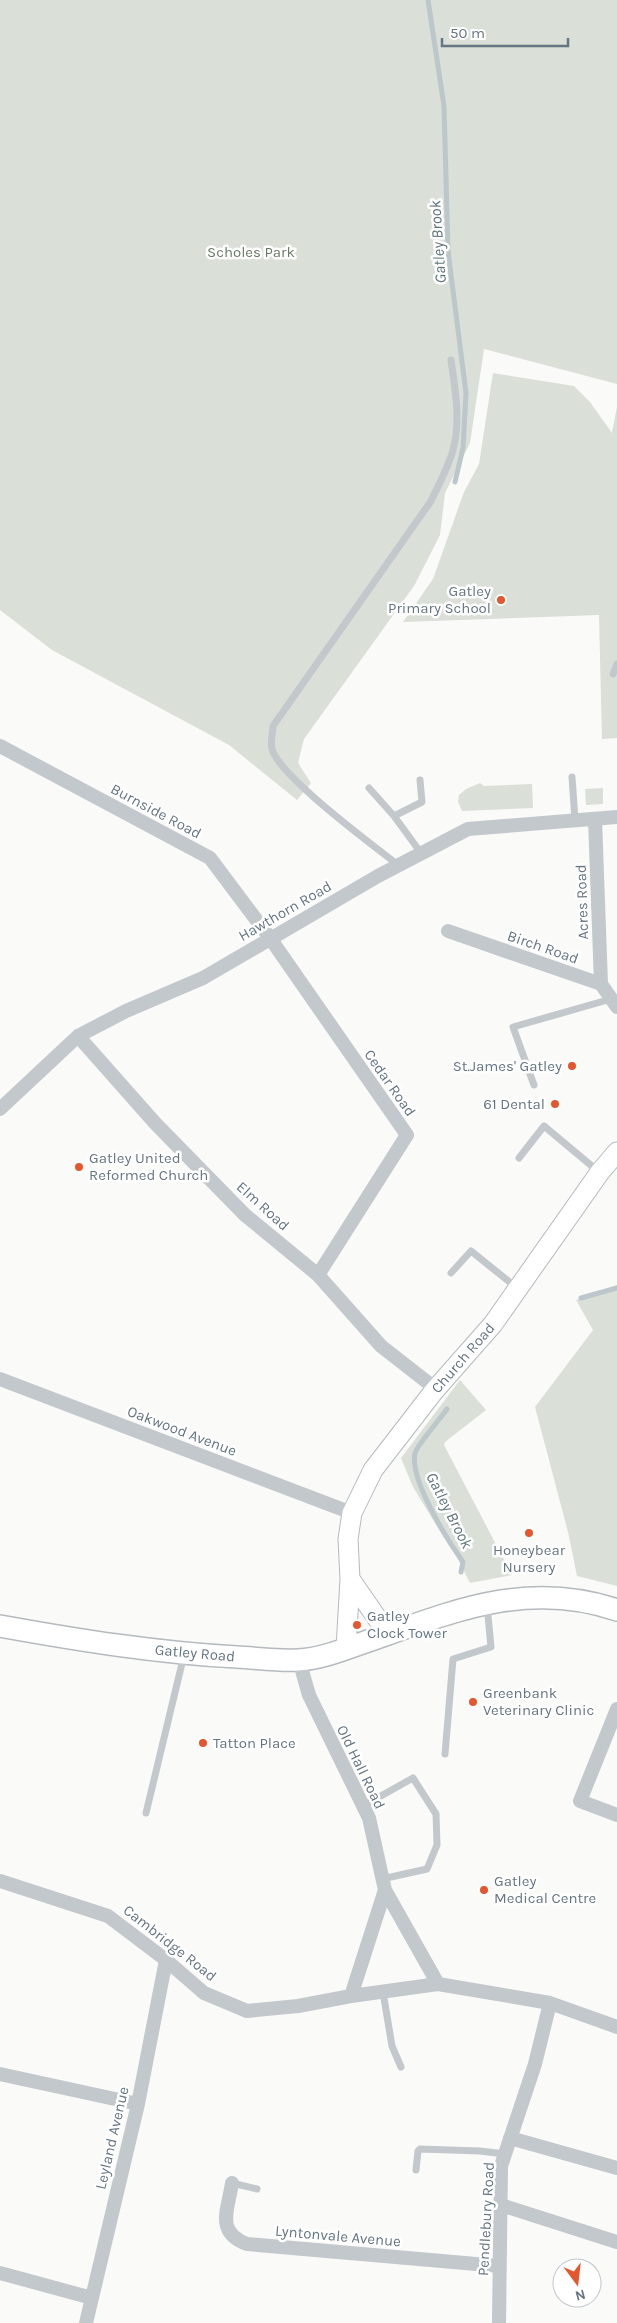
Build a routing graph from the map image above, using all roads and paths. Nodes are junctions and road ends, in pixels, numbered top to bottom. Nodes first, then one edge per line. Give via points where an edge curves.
1 (451, 360) dead end
2 (617, 664) edge
3 (613, 674) dead end
4 (0, 746) edge
5 (572, 777) dead end
6 (420, 780) dead end
7 (369, 788) dead end
8 (394, 816) junction
9 (617, 817) edge
10 (595, 819) junction
11 (575, 820) junction
12 (421, 853) junction
13 (398, 865) junction
14 (448, 931) dead end
15 (270, 938) junction
16 (601, 984) junction
17 (615, 1001) edge
18 (78, 1036) junction
19 (534, 1085) dead end
20 (0, 1109) edge
21 (617, 1152) edge
22 (518, 1158) dead end
23 (600, 1172) junction
24 (451, 1273) dead end
25 (318, 1275) junction
26 (517, 1289) junction
27 (0, 1380) edge
28 (436, 1389) junction
29 (352, 1513) junction
30 (350, 1579) junction
31 (487, 1602) junction
32 (617, 1610) edge
33 (0, 1626) edge
34 (388, 1634) junction
35 (346, 1648) junction
36 (185, 1653) junction
37 (299, 1660) junction
38 (617, 1709) edge
39 (445, 1754) dead end
40 (363, 1806) junction
41 (146, 1813) dead end
42 (617, 1815) edge
43 (0, 1881) edge
44 (383, 1885) junction
45 (166, 1960) junction
46 (438, 1984) junction
47 (383, 1992) junction
48 (351, 1996) junction
49 (550, 2003) junction
50 (617, 2027) edge
51 (401, 2066) dead end
52 (0, 2074) edge
53 (138, 2104) junction
54 (510, 2138) junction
55 (505, 2154) junction
56 (617, 2168) edge
57 (416, 2170) dead end
58 (232, 2184) joint
59 (257, 2190) dead end
60 (501, 2205) junction
61 (617, 2242) edge
62 (499, 2266) junction
63 (0, 2273) edge
64 (92, 2298) junction
65 (86, 2323) edge
66 (499, 2323) edge

1 - 13 lane via 456,407 454,448 431,501 273,726 272,748 298,783
2 - 3 lane
4 - 15 street, Burnside Road via 210,858
5 - 11 lane
6 - 8 lane via 422,802
7 - 8 lane
8 - 12 lane
9 - 10 street, Hawthorn Road
10 - 11 street, Hawthorn Road
10 - 16 street, Acres Road
11 - 12 street, Hawthorn Road via 471,828
12 - 13 street, Hawthorn Road
13 - 15 street, Hawthorn Road
14 - 16 street, Birch Road
15 - 18 street, Hawthorn Road via 203,978
15 - 25 street, Cedar Road via 407,1135
16 - 17 street
17 - 19 lane via 513,1027
18 - 20 street, Hawthorn Road
18 - 25 street, Elm Road via 155,1123 245,1214
21 - 23 street, Church Road
22 - 23 lane via 544,1126
23 - 26 street, Church Road
24 - 26 lane via 471,1251
25 - 28 street, Elm Road via 381,1346
26 - 28 street, Church Road via 493,1324
27 - 29 street, Oakwood Avenue
28 - 29 street, Church Road via 373,1470
29 - 30 street, Church Road via 348,1539
30 - 34 street
30 - 35 street, Church Road
31 - 32 main road, Gatley Road via 561,1598
31 - 34 main road, Gatley Road
31 - 39 lane via 491,1647 453,1658
33 - 36 main road, Gatley Road
34 - 35 main road, Gatley Road
35 - 37 main road, Gatley Road
36 - 37 main road, Gatley Road
36 - 41 lane
37 - 40 street, Old Hall Road via 309,1695
38 - 42 street via 580,1801
40 - 44 street, Old Hall Road via 369,1818
40 - 44 lane via 413,1778 436,1814 436,1845 428,1869
43 - 45 street, Cambridge Road via 108,1916
44 - 46 street, Old Hall Road
44 - 48 street, Old Hall Road
45 - 48 street, Cambridge Road via 204,1993 247,2011
45 - 53 street, Leyland Avenue
46 - 47 street
46 - 49 street
47 - 48 street
47 - 51 lane via 392,2046
49 - 50 street
49 - 54 street, Pendlebury Road via 535,2064
52 - 53 street
53 - 64 street, Leyland Avenue
54 - 55 street, Pendlebury Road
54 - 56 street
55 - 57 lane via 420,2149
55 - 60 street, Pendlebury Road via 501,2166
58 - 59 lane
58 - 62 street, Lyntonvale Avenue via 225,2225 231,2235 247,2244
60 - 61 street
60 - 62 street, Pendlebury Road
62 - 66 street, Pendlebury Road
63 - 64 street
64 - 65 street, Leyland Avenue

